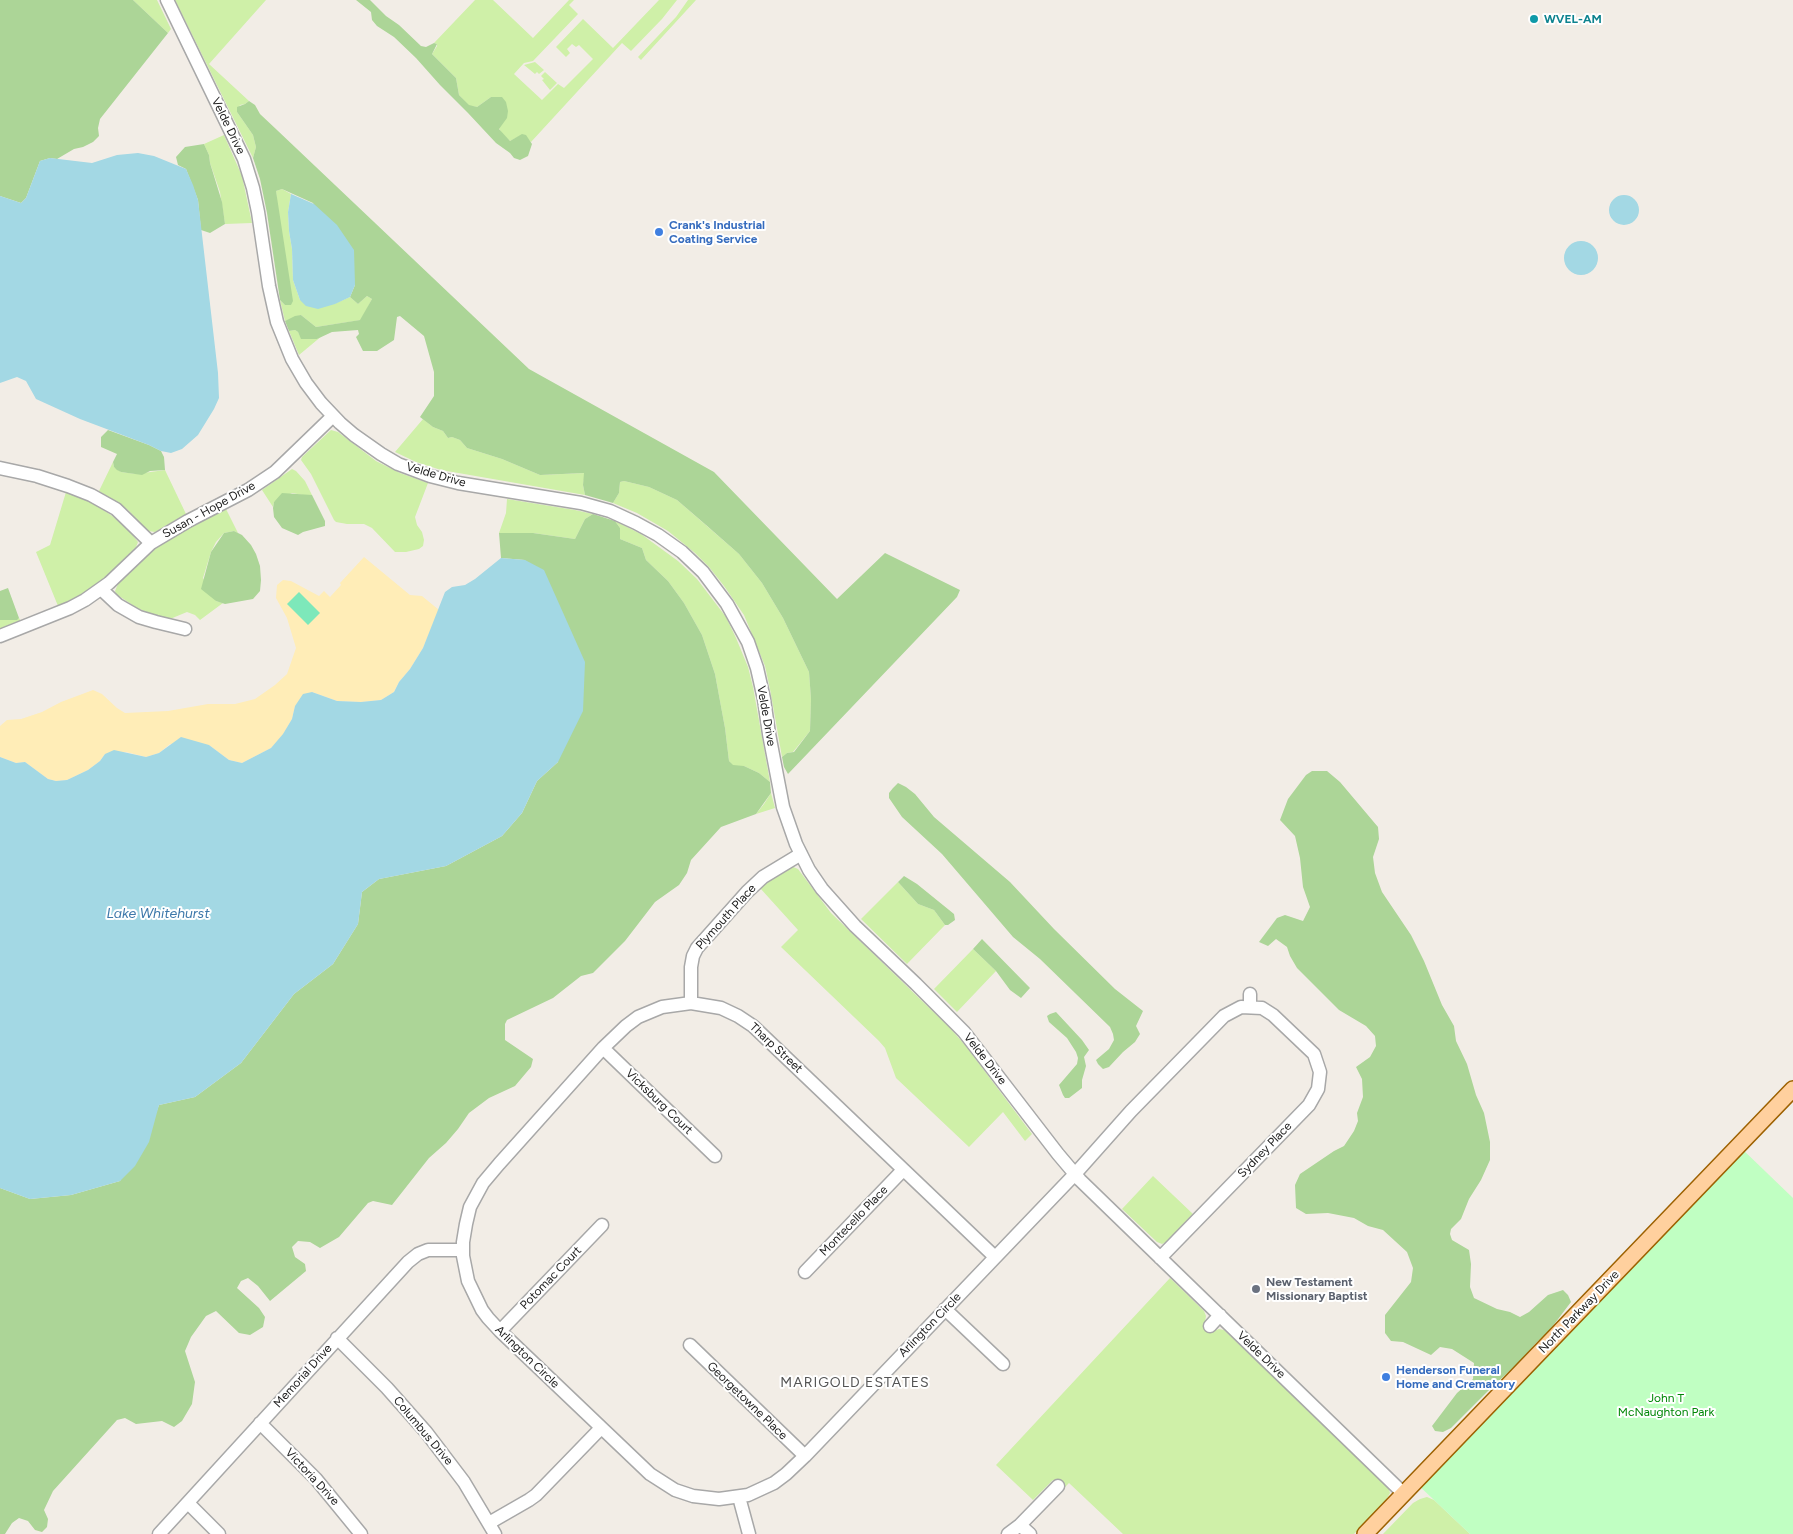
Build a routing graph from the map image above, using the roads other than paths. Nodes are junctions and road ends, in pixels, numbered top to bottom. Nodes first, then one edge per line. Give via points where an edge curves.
1 (167, 0) edge
2 (333, 416) junction
3 (0, 468) edge
4 (151, 543) junction
5 (101, 589) junction
6 (185, 629) dead end
7 (0, 636) edge
8 (801, 854) junction
9 (691, 1003) junction
10 (1290, 1031) joint
11 (604, 1048) junction
12 (1793, 1089) edge
13 (715, 1156) dead end
14 (903, 1170) junction
15 (1075, 1174) junction
16 (602, 1225) dead end
17 (463, 1250) junction
18 (995, 1257) junction
19 (1160, 1258) junction
20 (805, 1272) dead end
21 (945, 1309) junction
22 (1220, 1315) junction
23 (1210, 1326) dead end
24 (500, 1332) junction
25 (337, 1338) junction
26 (690, 1345) dead end
27 (1002, 1364) dead end
28 (260, 1423) junction
29 (601, 1428) junction
30 (805, 1456) junction
31 (1058, 1486) dead end
32 (1404, 1494) junction
33 (738, 1497) junction
34 (188, 1502) junction
35 (1020, 1525) junction
36 (492, 1528) edge
37 (159, 1534) edge
38 (219, 1534) edge
39 (361, 1534) edge
40 (749, 1534) edge
41 (1008, 1534) edge
42 (1030, 1534) edge
43 (1365, 1534) edge

1 - 2 street, Velde Drive via 247,168 258,212 272,300 287,347 306,382
2 - 4 street, Susan - Hope Drive via 286,463 258,484
2 - 8 street, Velde Drive via 373,449 408,468 458,484 581,503 610,511 658,535 693,562 720,593 748,642 760,681 783,808
3 - 4 street via 45,478 91,495 116,509
4 - 5 street, Susan - Hope Drive
5 - 6 street via 140,617
5 - 7 street, Susan - Hope Drive via 70,608
8 - 9 street, Plymouth Place via 763,877 697,948 691,967
8 - 15 street, Velde Drive via 815,879 838,908 964,1032
9 - 11 street, Tharp Street via 662,1008 638,1017
9 - 14 street, Tharp Street via 721,1008 753,1026
10 - 15 street, Arlington Circle via 1250,1000 1224,1016
10 - 19 street, Sydney Place via 1316,1059 1321,1077 1316,1094 1309,1105
11 - 13 street, Vicksburg Court
11 - 17 street, Tharp Street via 483,1183 468,1216
12 - 32 main road, North Parkway Drive
14 - 18 street, Tharp Street
14 - 20 street, Montecello Place
15 - 18 street, Arlington Circle
15 - 19 street, Velde Drive
16 - 24 street, Potomac Court
17 - 24 street, Arlington Circle via 466,1272 475,1296
17 - 25 street, Memorial Drive via 434,1249 418,1254
18 - 21 street, Arlington Circle
19 - 22 street, Velde Drive
21 - 27 street
21 - 30 street, Arlington Circle
22 - 23 street
22 - 32 street, Velde Drive
24 - 29 street, Arlington Circle
25 - 28 street, Memorial Drive
25 - 36 street, Columbus Drive via 426,1432 460,1476
26 - 30 street, Georgetowne Place
28 - 34 street, Memorial Drive
28 - 39 street, Victoria Drive via 316,1479
29 - 33 street, Arlington Circle via 650,1474 675,1490 702,1498
29 - 36 street via 536,1495
30 - 33 street, Arlington Circle via 774,1483
31 - 35 street
32 - 43 main road, North Parkway Drive
33 - 40 street
34 - 37 street, Memorial Drive
34 - 38 street
35 - 41 street
35 - 42 street

